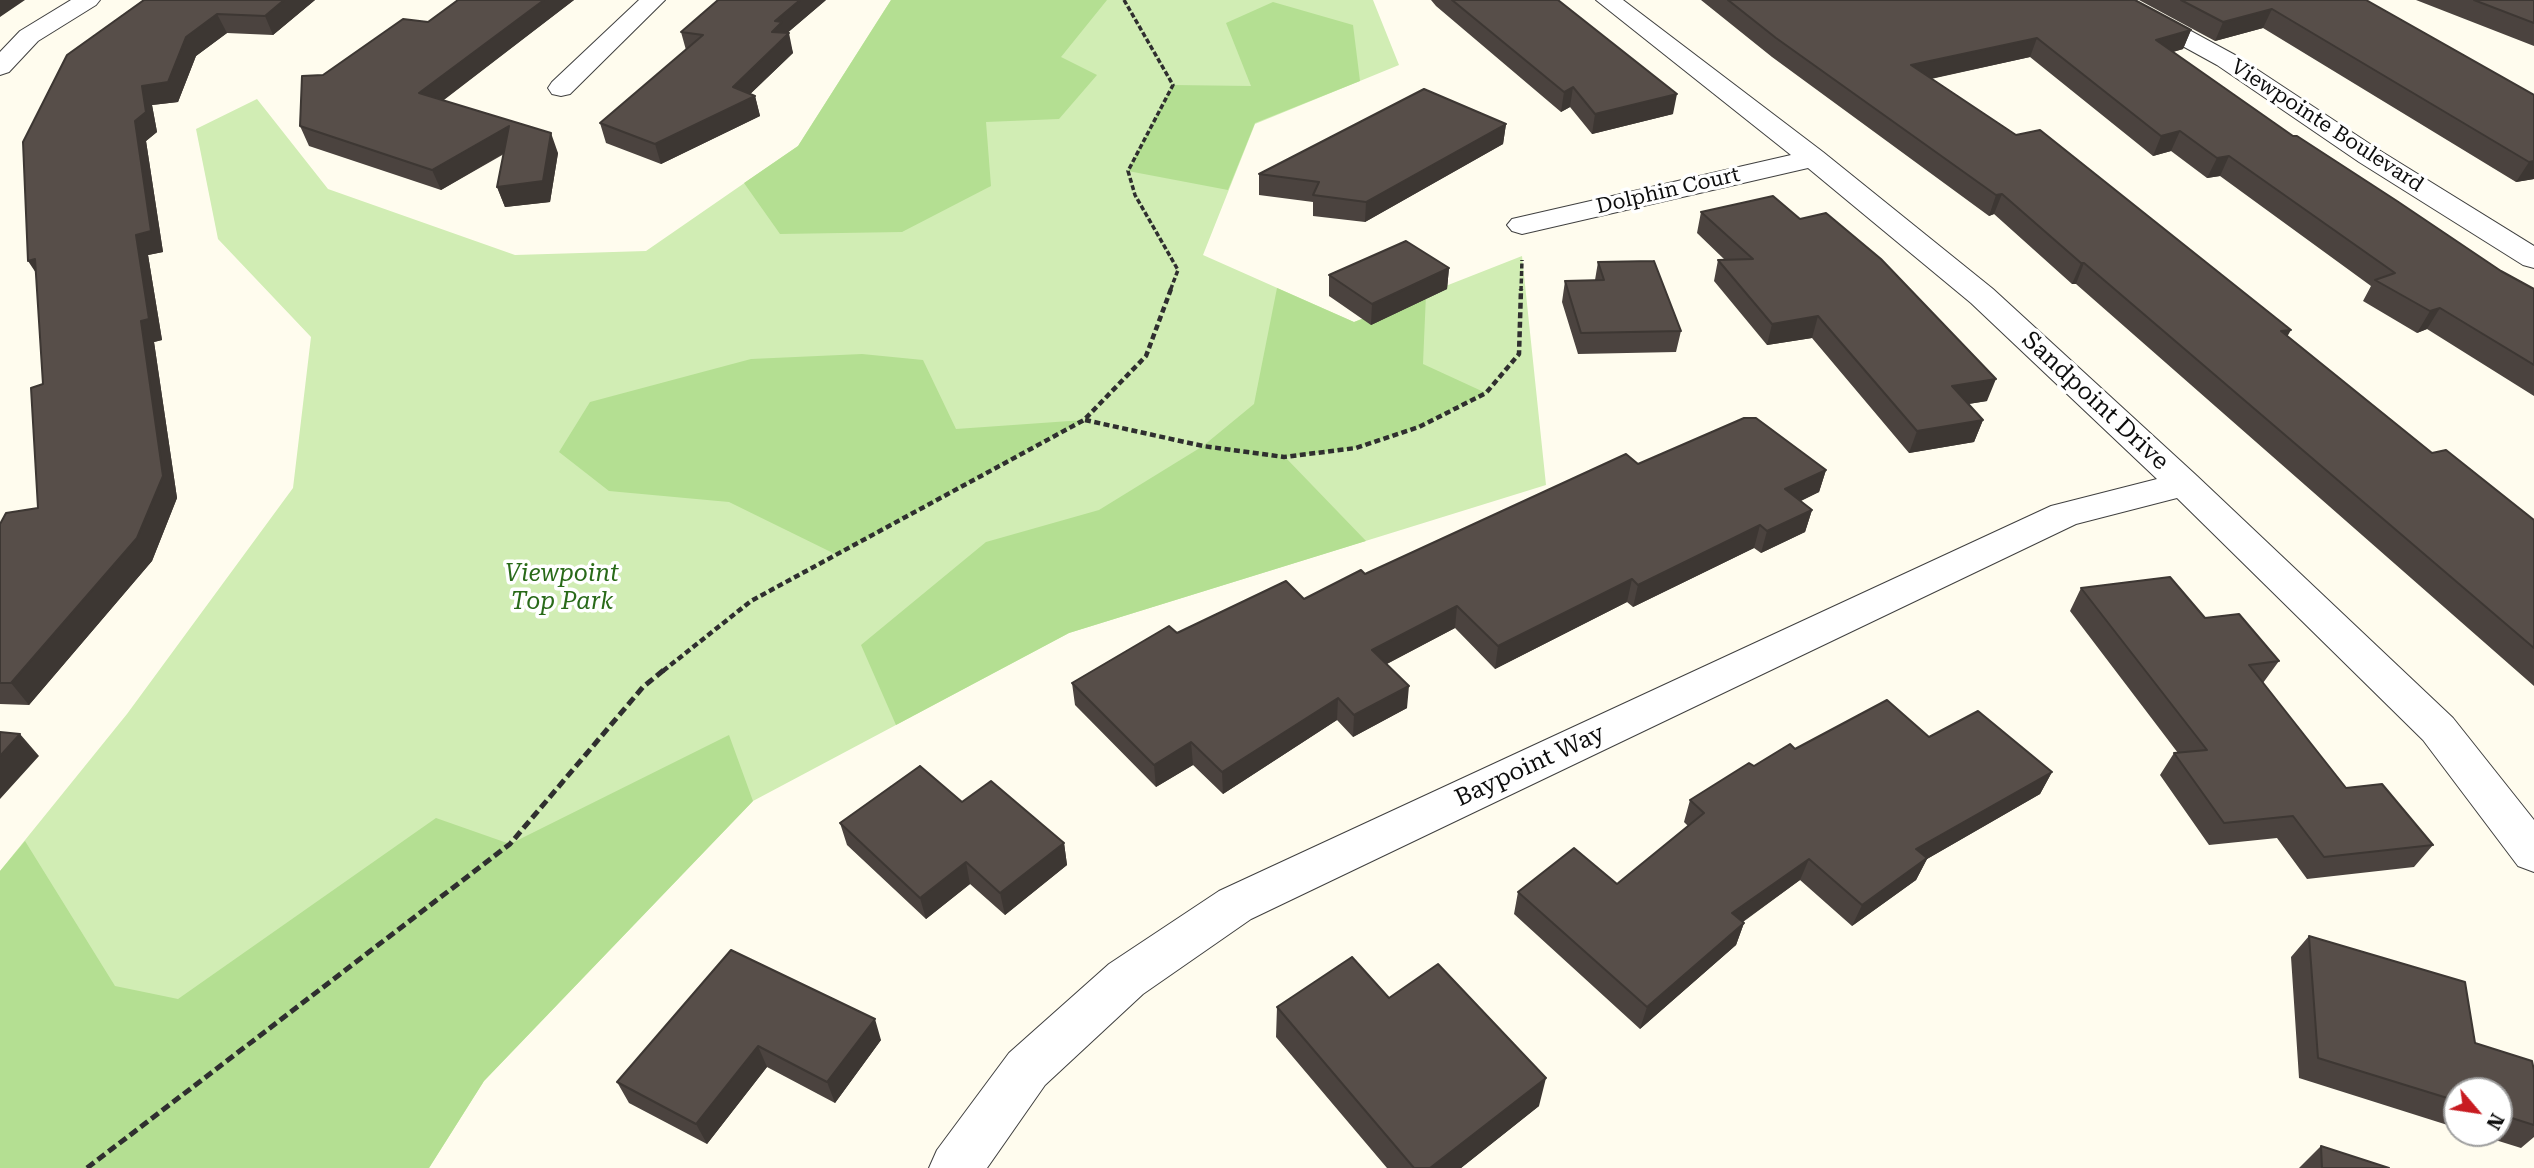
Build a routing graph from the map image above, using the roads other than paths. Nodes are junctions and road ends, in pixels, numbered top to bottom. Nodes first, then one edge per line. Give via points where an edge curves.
1 (88, 0) edge
2 (653, 0) edge
3 (1608, 0) edge
4 (2116, 0) edge
5 (0, 67) edge
6 (561, 88) dead end
7 (1813, 158) junction
8 (1522, 225) road end
9 (2534, 259) edge
10 (2184, 484) junction
11 (2534, 853) edge
12 (956, 1168) edge

1 - 5 street via 29,36
2 - 6 street
3 - 7 street, Sandpoint Drive
4 - 9 street, Viewpointe Boulevard via 2226,60
7 - 8 street, Dolphin Court
7 - 10 street, Sandpoint Drive via 1982,296
10 - 11 street, Sandpoint Drive via 2438,729
10 - 12 street, Baypoint Way via 2064,515 1235,905 1126,979 1027,1069

